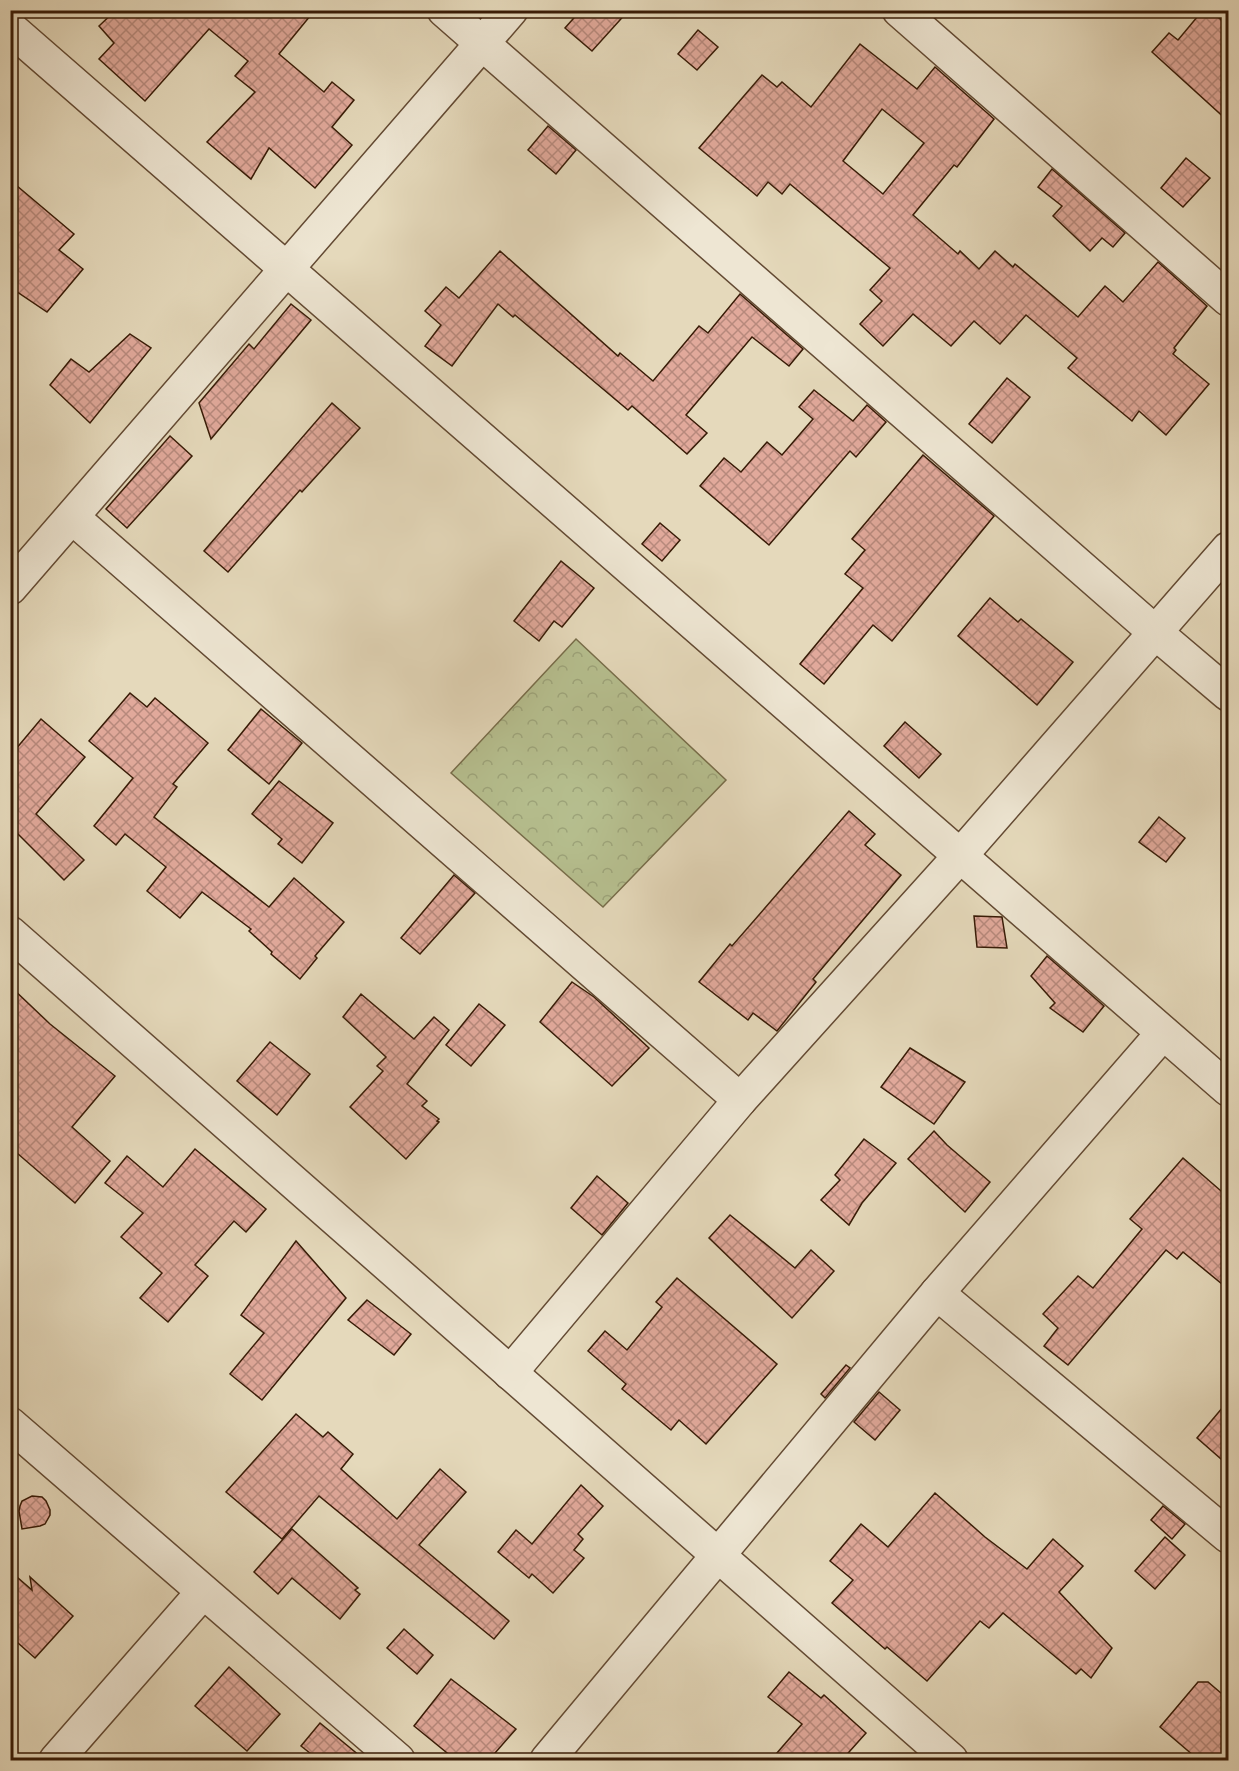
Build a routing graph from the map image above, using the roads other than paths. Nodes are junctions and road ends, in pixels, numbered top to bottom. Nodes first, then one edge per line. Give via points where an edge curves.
1 (444, 10) edge
2 (511, 10) edge
3 (899, 10) edge
4 (10, 28) edge
5 (482, 44) junction
6 (286, 269) junction
7 (1228, 299) edge
8 (72, 517) junction
9 (1228, 549) edge
10 (10, 588) edge
11 (1156, 633) junction
12 (1228, 694) edge
13 (960, 856) junction
14 (10, 933) edge
15 (1163, 1032) junction
16 (1228, 1089) edge
17 (740, 1100) junction
18 (937, 1293) junction
19 (510, 1372) junction
20 (10, 1424) edge
21 (1228, 1536) edge
22 (717, 1555) junction
23 (203, 1592) junction
24 (945, 1758) edge
25 (56, 1761) edge
26 (398, 1761) edge
27 (547, 1761) edge

1 - 5 street
2 - 5 street
3 - 7 street
4 - 6 street
5 - 6 street
5 - 11 street
6 - 8 street
6 - 13 street
8 - 10 street
8 - 17 street
9 - 11 street
11 - 12 street
11 - 13 street
13 - 15 street
13 - 17 street
14 - 19 street
15 - 16 street
15 - 18 street
17 - 19 street
18 - 21 street
18 - 22 street
19 - 22 street
20 - 23 street
22 - 24 street
22 - 27 street
23 - 25 street
23 - 26 street

